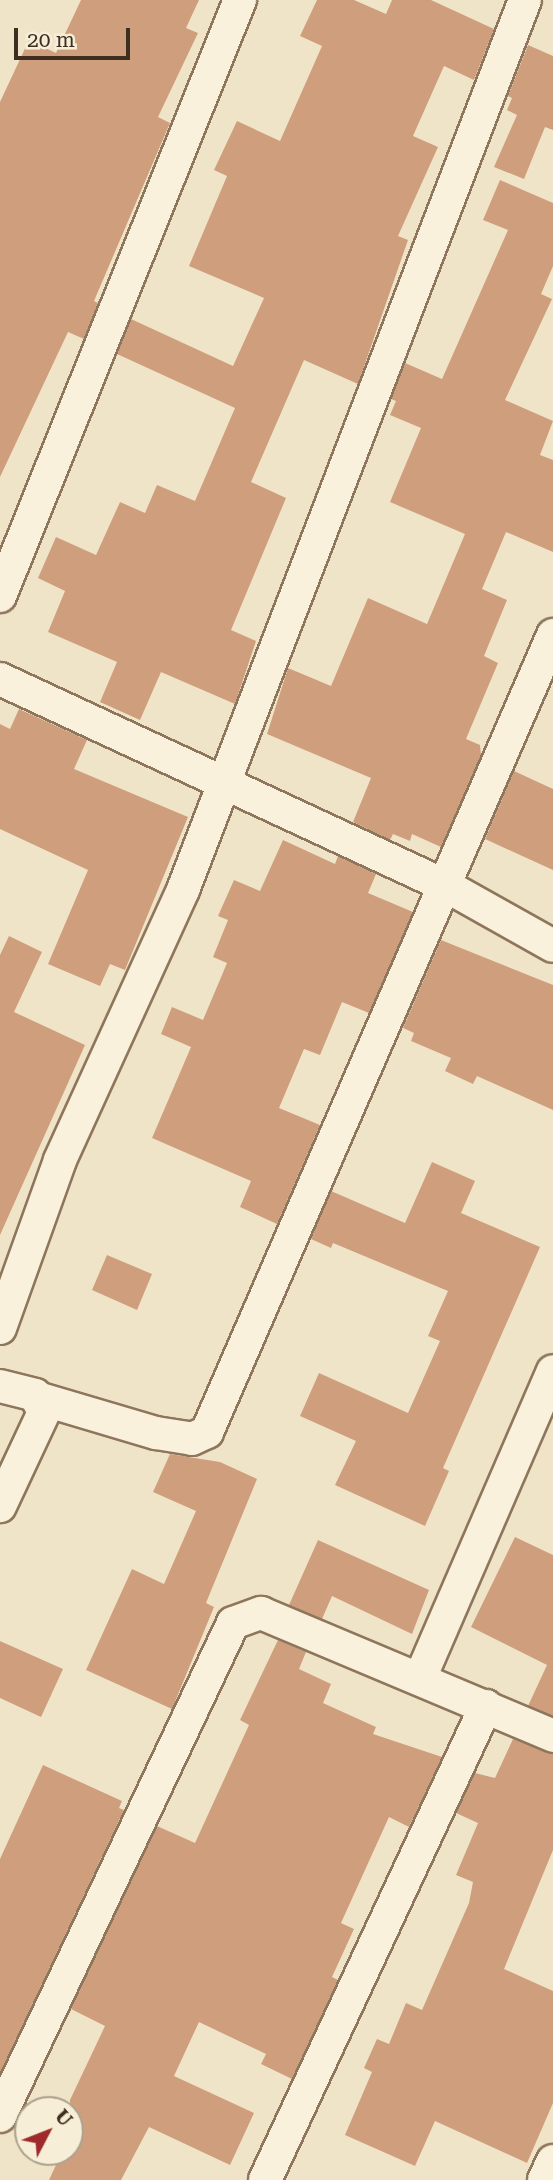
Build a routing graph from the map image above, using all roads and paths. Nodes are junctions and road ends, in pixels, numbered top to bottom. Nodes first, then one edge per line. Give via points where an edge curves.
1 (240, 0) edge
2 (525, 0) edge
3 (0, 596) edge
4 (553, 635) edge
5 (2, 684) edge
6 (222, 783) junction
7 (448, 887) junction
8 (553, 946) edge
9 (0, 1328) edge
10 (553, 1371) edge
11 (0, 1386) edge
12 (41, 1399) junction
13 (0, 1506) edge
14 (421, 1676) junction
15 (486, 1706) junction
16 (553, 1736) edge
17 (0, 2116) edge
18 (553, 2161) edge
19 (265, 2180) edge
20 (544, 2180) edge

1 - 3 street
2 - 6 street
4 - 7 street
5 - 6 street
6 - 7 street
6 - 9 street via 183,890 60,1160
7 - 8 street
7 - 12 street via 207,1432 192,1440 156,1433
10 - 14 street
11 - 12 street
12 - 13 street via 44,1412
14 - 15 street
14 - 17 street via 261,1613 233,1623
15 - 16 street
15 - 19 street
18 - 20 street

